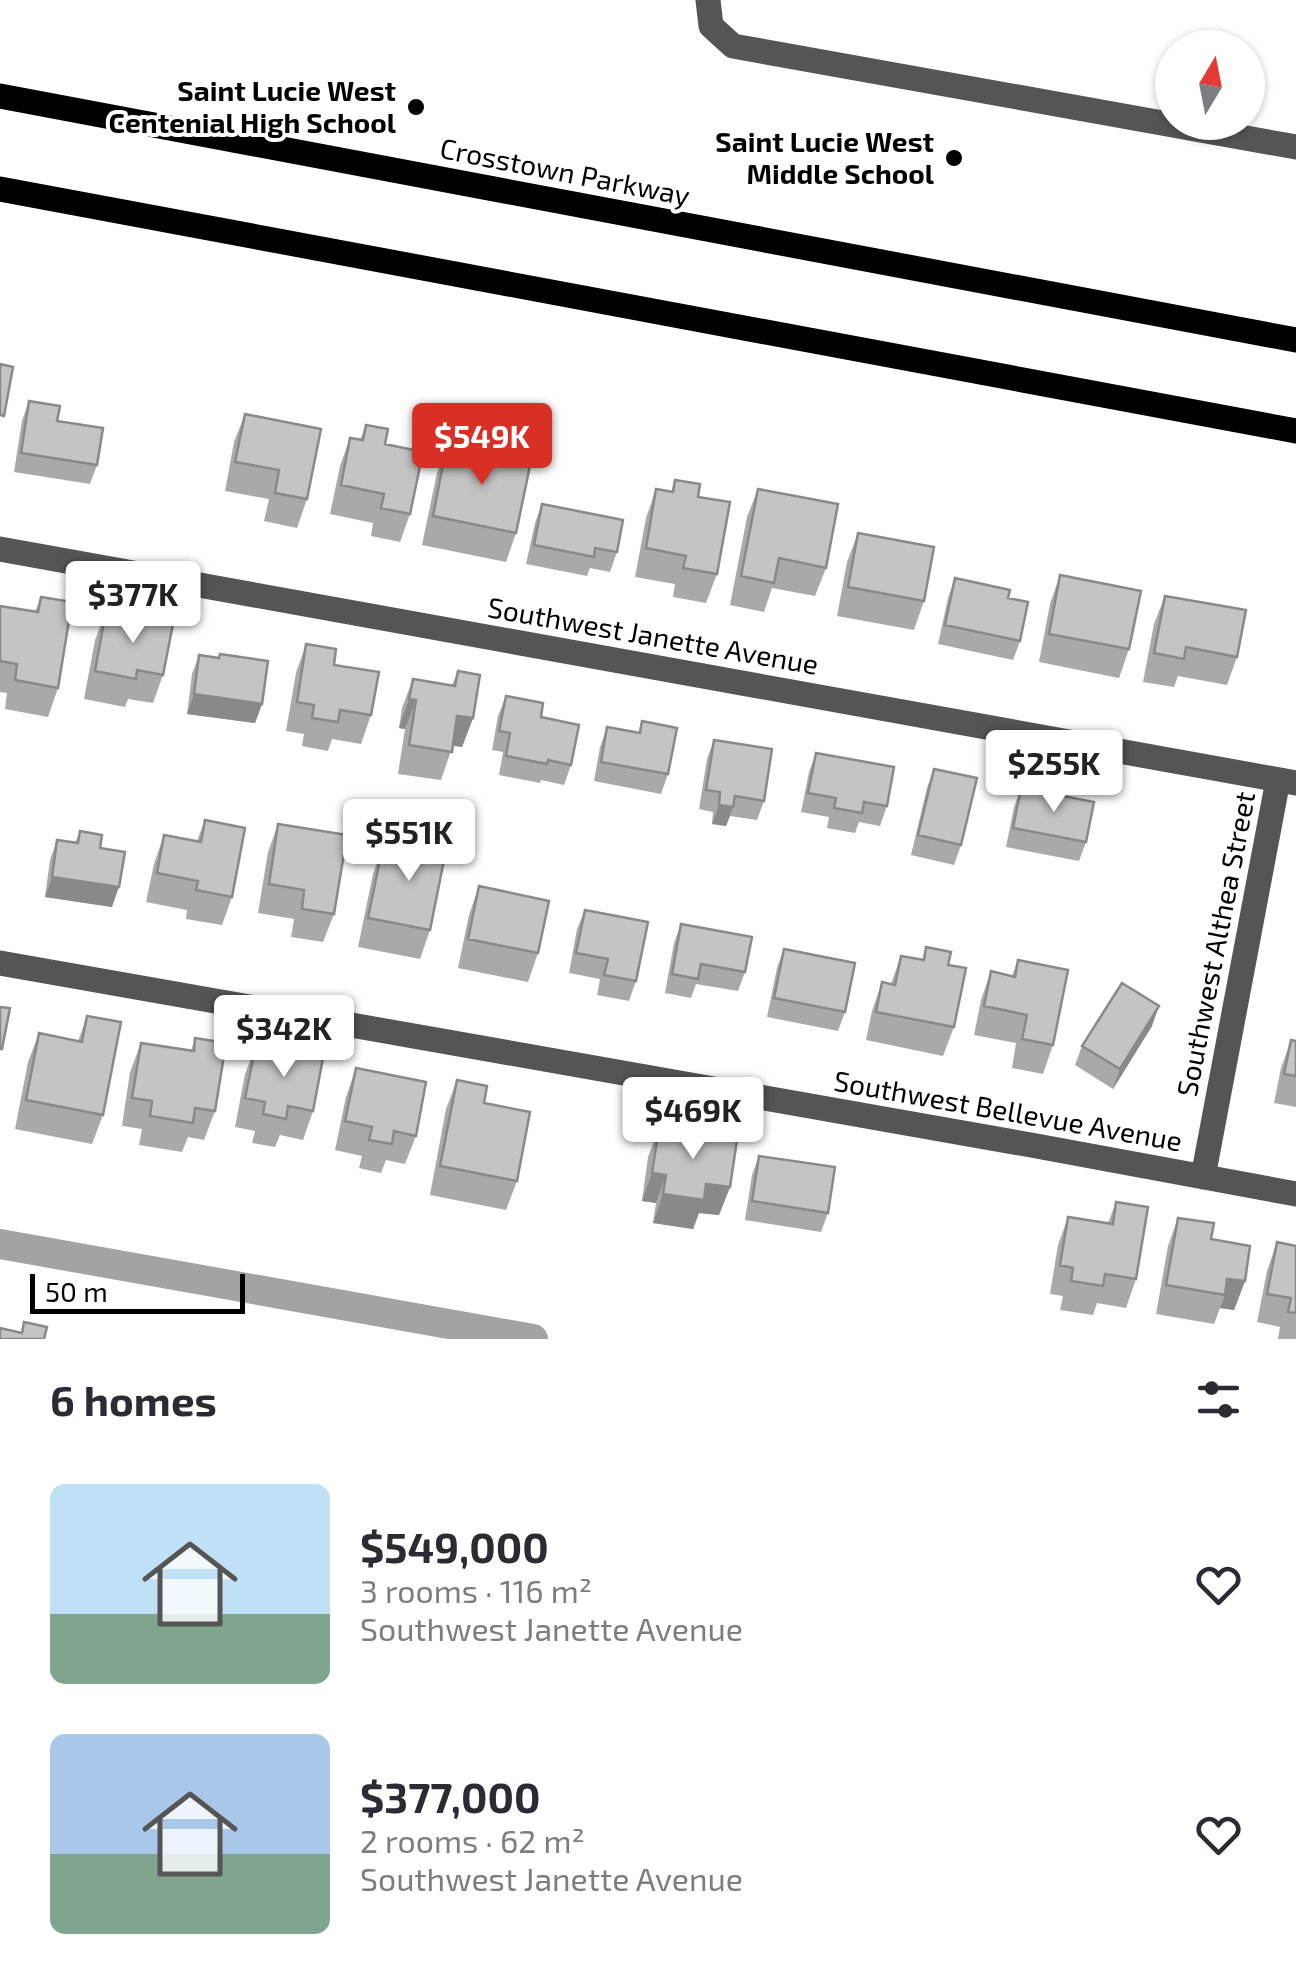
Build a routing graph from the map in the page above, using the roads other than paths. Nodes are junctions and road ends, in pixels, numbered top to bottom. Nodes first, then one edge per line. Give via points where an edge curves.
1 (708, 0) edge
2 (0, 96) edge
3 (1296, 147) edge
4 (0, 189) edge
5 (1296, 340) edge
6 (1296, 431) edge
7 (0, 549) edge
8 (1287, 782) edge
9 (0, 963) edge
10 (1203, 1178) junction
11 (1296, 1194) edge

1 - 3 street via 711,26 733,46
2 - 5 main road, Crosstown Parkway
4 - 6 main road
7 - 8 street, Southwest Janette Avenue
8 - 10 street, Southwest Althea Street
9 - 10 street, Southwest Bellevue Avenue
10 - 11 street, Southwest Bellevue Avenue

